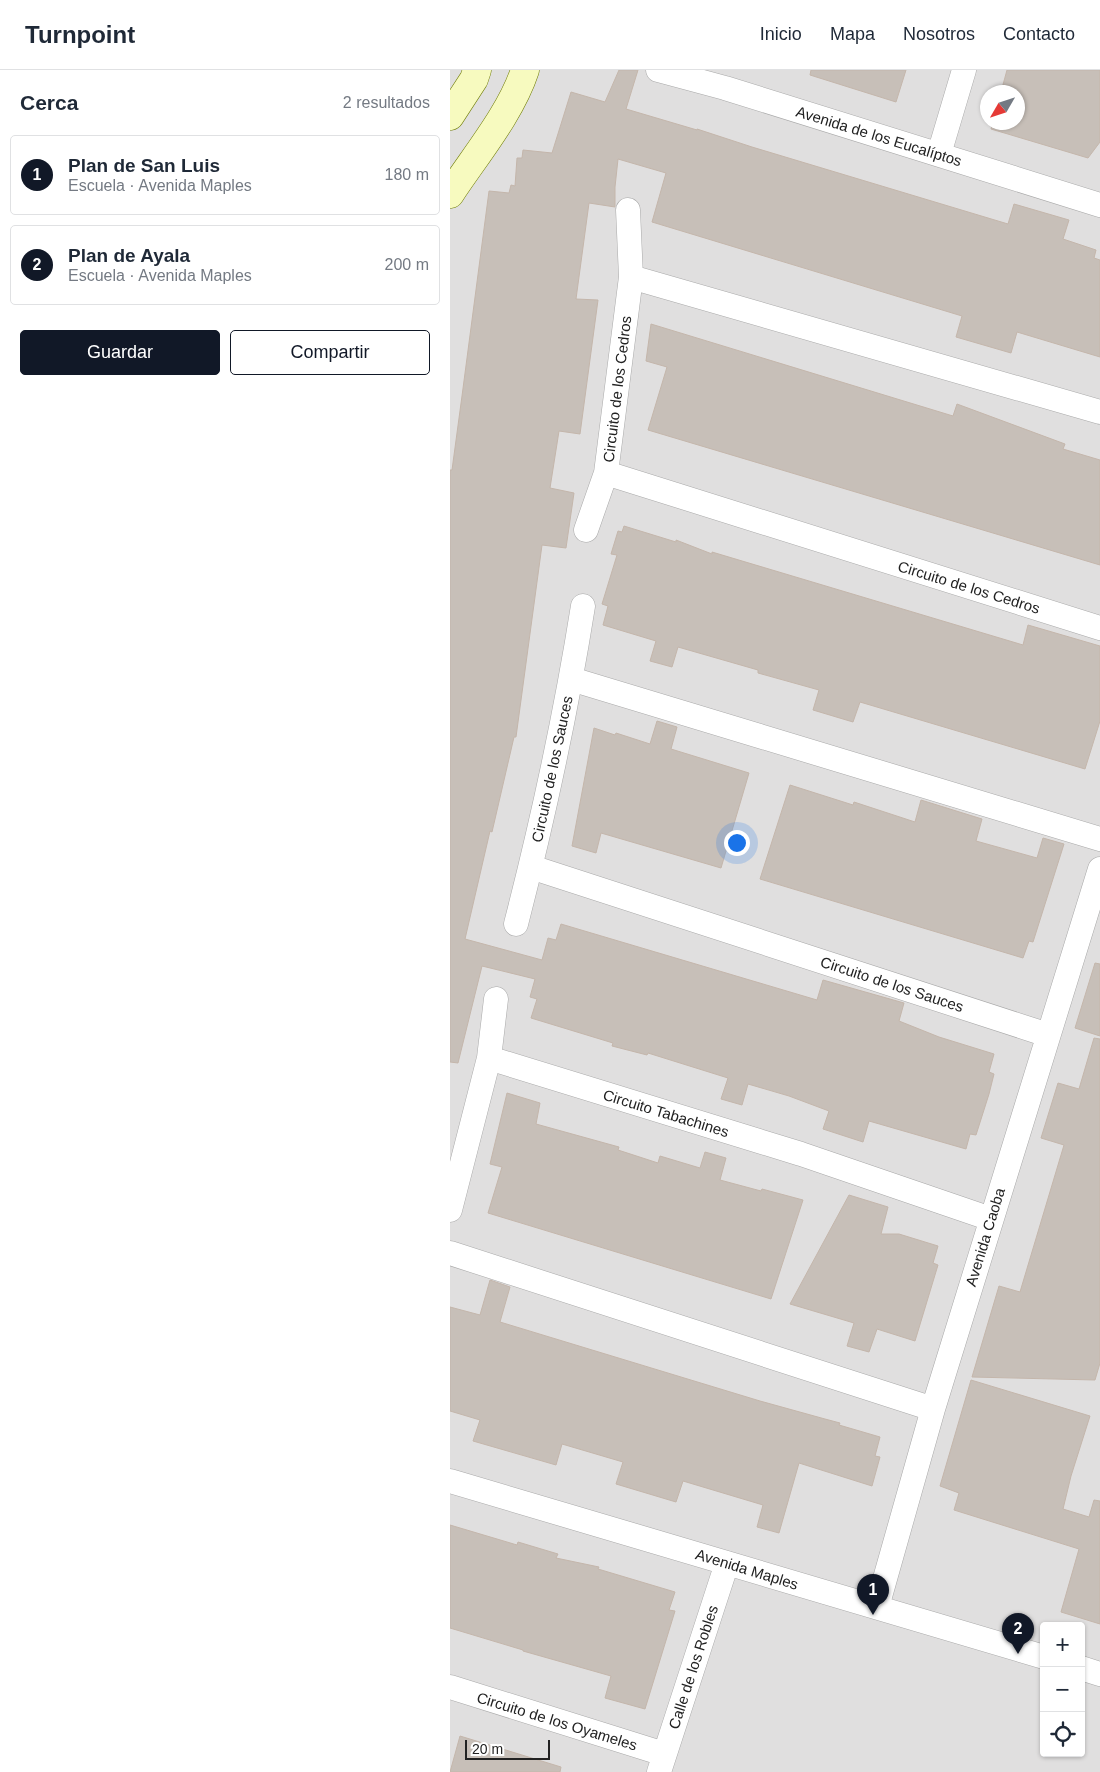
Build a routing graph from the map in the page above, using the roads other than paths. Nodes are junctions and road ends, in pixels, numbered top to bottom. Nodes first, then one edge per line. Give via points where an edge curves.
1 (477, 70) edge
2 (525, 70) edge
3 (658, 70) edge
4 (964, 70) edge
5 (727, 79) edge
6 (450, 116) edge
7 (939, 154) junction
8 (450, 194) edge
9 (1100, 205) edge
10 (628, 210) dead end
11 (631, 277) junction
12 (1100, 412) edge
13 (606, 473) junction
14 (586, 530) dead end
15 (583, 606) dead end
16 (1100, 628) edge
17 (572, 679) junction
18 (1100, 839) edge
19 (530, 866) junction
20 (1100, 869) edge
21 (516, 924) dead end
22 (496, 999) dead end
23 (1048, 1035) junction
24 (489, 1058) junction
25 (450, 1210) edge
26 (991, 1219) junction
27 (450, 1253) edge
28 (933, 1409) junction
29 (450, 1481) edge
30 (728, 1563) junction
31 (877, 1608) junction
32 (1040, 1656) edge
33 (1085, 1669) edge
34 (1100, 1674) edge
35 (450, 1688) edge
36 (662, 1763) edge

1 - 6 street
2 - 8 street via 492,134
3 - 5 street, Avenida de los Eucalíptos
4 - 7 street
5 - 7 street, Avenida de los Eucalíptos
7 - 9 street, Avenida de los Eucalíptos
10 - 11 street, Circuito de los Cedros
11 - 12 street
11 - 13 street, Circuito de los Cedros
13 - 14 street
13 - 16 street, Circuito de los Cedros
15 - 17 street
17 - 18 street, Circuito de los Sauces
17 - 19 street, Circuito de los Sauces
19 - 21 street
19 - 23 street, Circuito de los Sauces
20 - 23 street, Avenida Caoba
22 - 24 street
23 - 26 street, Avenida Caoba
24 - 25 street
24 - 26 street, Circuito Tabachines via 801,1154
26 - 28 street, Avenida Caoba
27 - 28 street
28 - 31 street, Avenida Caoba
29 - 30 street, Avenida Maples
30 - 31 street, Avenida Maples
30 - 36 street, Calle de los Robles
31 - 32 street, Avenida Maples
33 - 34 street
35 - 36 street, Circuito de los Oyameles

